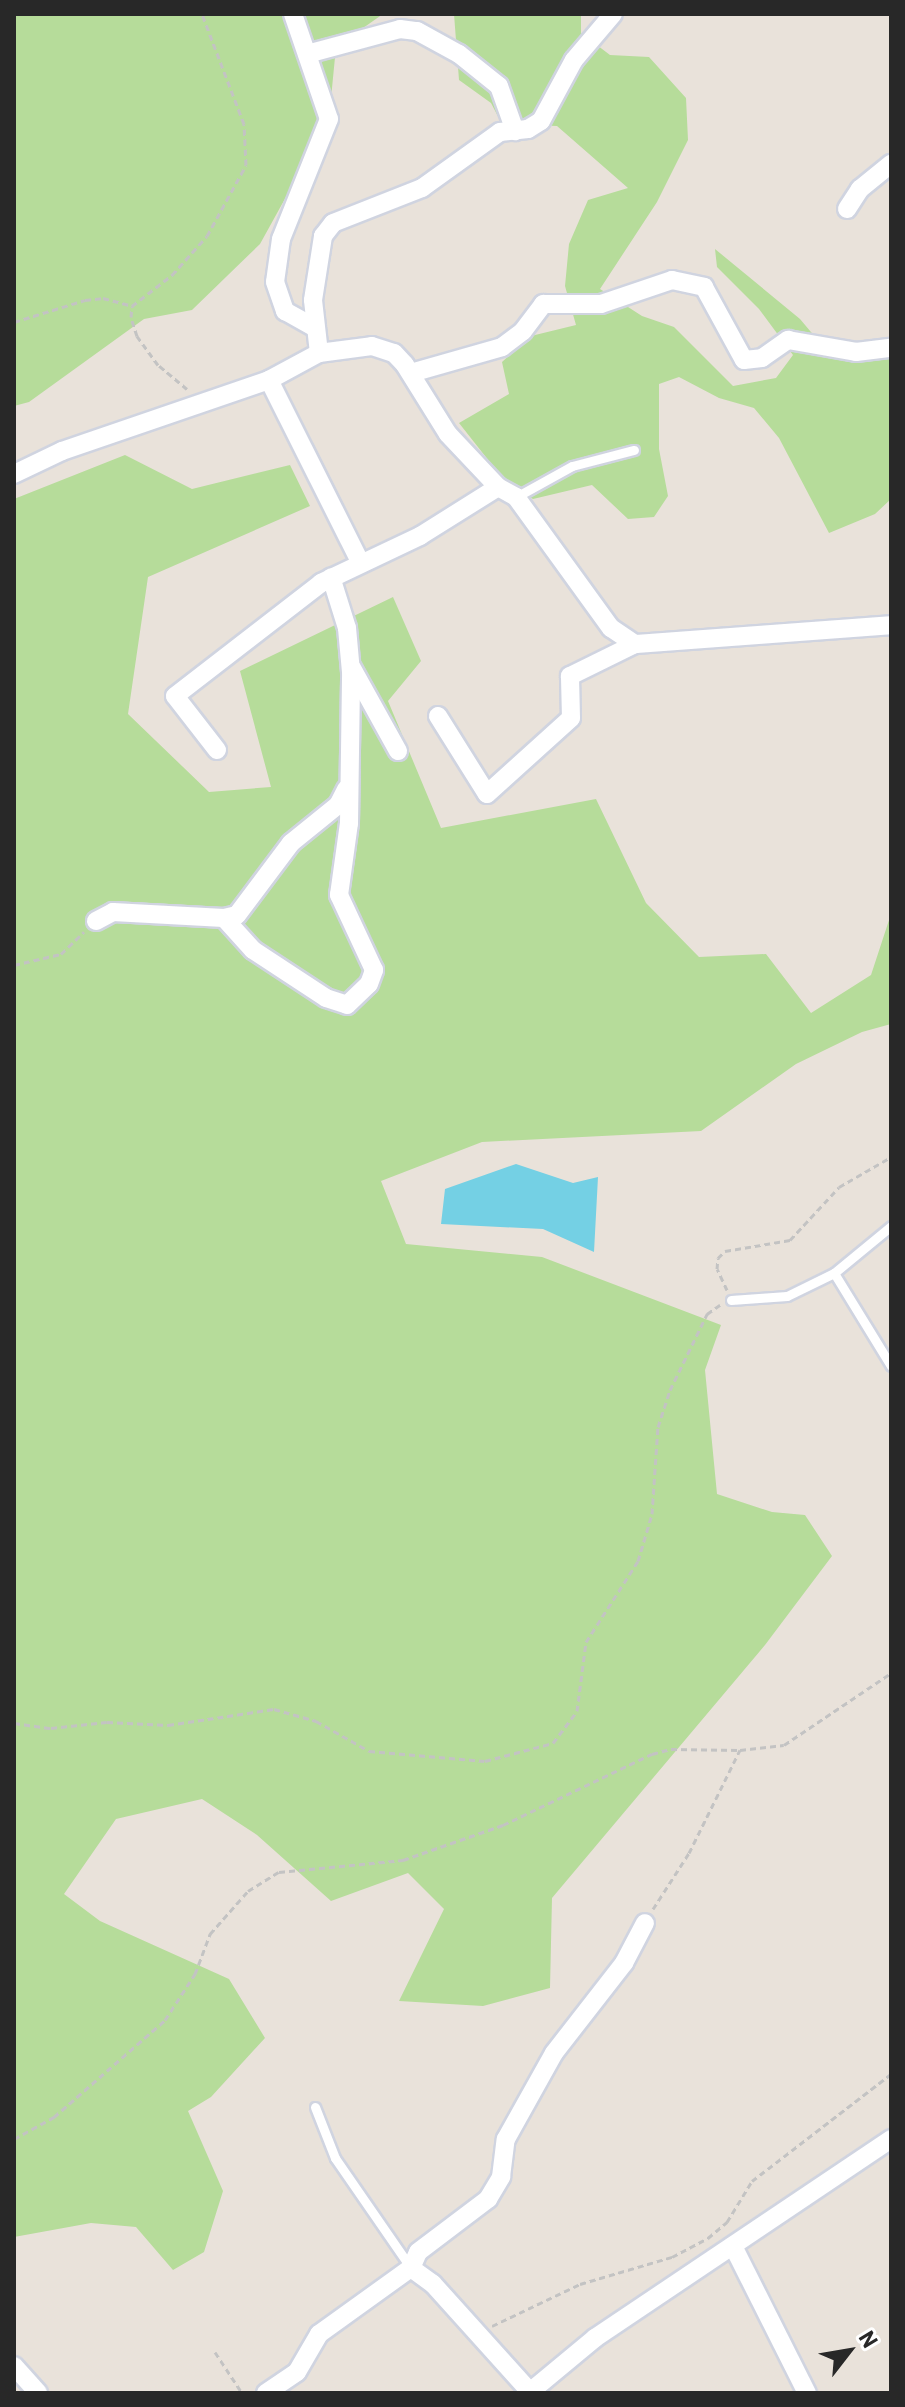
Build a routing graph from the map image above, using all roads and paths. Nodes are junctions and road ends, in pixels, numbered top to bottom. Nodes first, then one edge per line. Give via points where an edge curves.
1 (202, 14) edge
2 (293, 14) edge
3 (613, 14) edge
4 (307, 54) junction
5 (515, 131) junction
6 (891, 164) edge
7 (847, 209) dead end
8 (132, 306) junction
9 (14, 322) edge
10 (312, 326) junction
11 (891, 348) edge
12 (319, 353) junction
13 (411, 373) junction
14 (269, 380) junction
15 (204, 402) junction
16 (634, 450) dead end
17 (14, 474) edge
18 (498, 487) junction
19 (516, 497) junction
20 (360, 562) junction
21 (331, 577) junction
22 (891, 625) edge
23 (635, 644) junction
24 (350, 665) junction
25 (438, 716) dead end
26 (217, 750) dead end
27 (398, 751) dead end
28 (346, 789) junction
29 (224, 918) junction
30 (96, 921) joint
31 (14, 965) edge
32 (891, 1157) edge
33 (891, 1226) edge
34 (834, 1273) junction
35 (731, 1300) junction
36 (891, 1366) edge
37 (891, 1673) edge
38 (14, 1723) edge
39 (740, 1750) junction
40 (645, 1923) joint
41 (891, 2074) edge
42 (315, 2107) dead end
43 (14, 2139) edge
44 (891, 2139) edge
45 (733, 2246) junction
46 (411, 2268) junction
47 (14, 2301) edge
48 (14, 2320) edge
49 (473, 2332) junction
50 (215, 2352) dead end
51 (14, 2366) edge
52 (525, 2392) edge
53 (38, 2393) edge
54 (242, 2393) edge
55 (266, 2393) edge
56 (807, 2393) edge

1 - 8 path via 244,124 246,165 201,243 172,275
2 - 4 street
3 - 5 street via 574,60 541,121
4 - 5 street via 400,29 417,31 459,54 499,86
4 - 10 street via 329,119 281,239 275,282 285,311
5 - 10 street via 500,132 422,188 333,223 318,258
6 - 7 street via 860,189
8 - 9 path via 103,298 85,300
8 - 15 path via 137,336 158,365
10 - 12 street
11 - 13 street via 856,352 788,340 762,358 744,360 704,287 672,280 601,304 543,304 502,347
12 - 13 street via 372,346 394,353
12 - 14 street
13 - 18 street via 448,434
14 - 15 street
14 - 20 street
15 - 17 street via 62,451
16 - 19 lane via 572,466
18 - 19 street
18 - 20 street via 420,536
19 - 23 street via 611,628
20 - 21 street
21 - 24 street via 347,628
21 - 26 street via 175,696
22 - 23 street
23 - 25 street via 570,676 571,718 487,794
24 - 27 street
24 - 28 street
28 - 29 street via 338,805 291,843 237,915
28 - 29 street via 349,823 339,895 374,970 358,998 347,1005 326,998 253,950
29 - 30 street via 113,912
30 - 31 path via 61,954
32 - 35 path via 862,1169 839,1187 790,1240 725,1251 717,1269
33 - 34 lane
34 - 35 lane via 787,1296
34 - 36 lane
35 - 38 path via 707,1314 670,1390 658,1427 652,1514 638,1561 586,1642 577,1711 553,1743 485,1761 369,1751 316,1721 274,1709 168,1725 107,1722 51,1728
37 - 39 path via 784,1745
39 - 40 path via 689,1853
39 - 43 path via 671,1749 652,1754 503,1825 403,1860 279,1872 248,1891 210,1934 195,1974 165,2020 54,2117
40 - 46 street via 624,1963 547,2065 506,2139 501,2177 488,2199 418,2252
41 - 49 path via 752,2181 727,2222 708,2238 672,2257 580,2284
42 - 46 lane via 335,2158
44 - 45 street
45 - 52 street
45 - 56 street
46 - 49 street via 433,2284
46 - 55 street via 319,2334 297,2372
47 - 48 path
49 - 52 street
50 - 54 path
51 - 53 street

